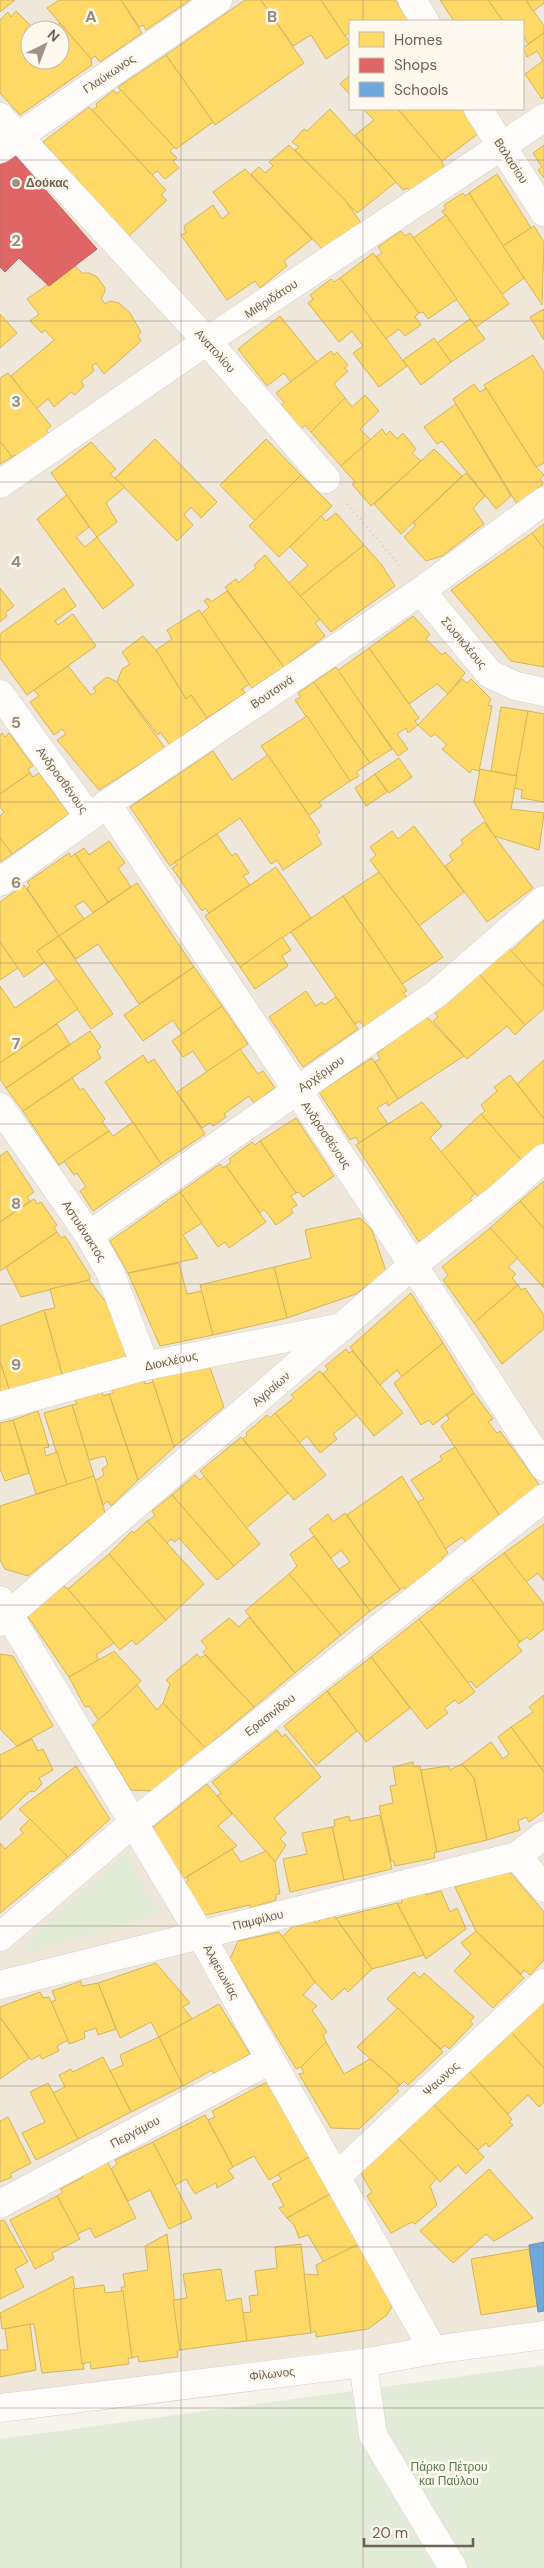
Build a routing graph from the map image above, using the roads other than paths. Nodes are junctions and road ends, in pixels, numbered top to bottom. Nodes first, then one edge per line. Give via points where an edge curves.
1 (218, 0) edge
2 (412, 0) edge
3 (424, 20) edge
4 (479, 110) edge
5 (544, 118) edge
6 (6, 134) edge
7 (502, 148) junction
8 (544, 212) edge
9 (207, 341) junction
10 (326, 479) road end
11 (0, 484) edge
12 (544, 501) edge
13 (421, 591) junction
14 (544, 692) edge
15 (0, 694) edge
16 (98, 811) junction
17 (0, 882) edge
18 (544, 900) edge
19 (297, 1091) junction
20 (0, 1107) edge
21 (544, 1158) edge
22 (89, 1235) junction
23 (413, 1265) junction
24 (344, 1327) junction
25 (145, 1366) junction
26 (0, 1406) edge
27 (544, 1467) edge
28 (544, 1498) edge
29 (3, 1612) edge
30 (133, 1823) junction
31 (544, 1835) edge
32 (517, 1856) junction
33 (544, 1888) edge
34 (200, 1934) junction
35 (0, 1937) edge
36 (544, 1983) edge
37 (0, 1985) edge
38 (270, 2060) junction
39 (337, 2176) junction
40 (0, 2204) edge
41 (544, 2335) edge
42 (433, 2350) junction
43 (363, 2363) junction
44 (0, 2408) edge
45 (453, 2568) edge

1 - 6 street, Γλαύκωνος
2 - 3 street
4 - 7 street, Βαλασίου
5 - 7 street, Μιθριδάτου
6 - 9 street, Ανατολίου
7 - 8 street, Βαλασίου
7 - 9 street, Μιθριδάτου
9 - 10 street, Ανατολίου
9 - 11 street, Μιθριδάτου
12 - 13 street, Βουτσινά
13 - 14 street, Σωσικλέους via 490,674 516,686
13 - 16 street, Βουτσινά
15 - 16 street, Ανδροσθένους
16 - 17 street, Βουτσινά
16 - 19 street, Ανδροσθένους
18 - 19 street, Αρχέρμου via 436,994
19 - 22 street, Αρχέρμου
19 - 23 street, Ανδροσθένους
20 - 22 street, Αστυάνακτος
21 - 23 street, Αγραίων
22 - 25 street, Αστυάνακτος via 110,1272
23 - 24 street, Αγραίων
23 - 27 street, Ανδροσθένους
24 - 25 street, Διοκλέους
24 - 29 street, Αγραίων
25 - 26 street, Διοκλέους
28 - 30 street, Ερασινίδου
29 - 30 street, Αλφειωνίας
30 - 34 street, Αλφειωνίας
30 - 35 street, Ερασινίδου
31 - 32 street
32 - 33 street
32 - 34 street, Παμφίλου
34 - 37 street, Παμφίλου
34 - 38 street, Αλφειωνίας
36 - 39 street, Ψαωνος
38 - 39 street, Αλφειωνίας
38 - 40 street, Περγάμου
39 - 42 street, Αλφειωνίας
41 - 42 street, Φίλωνος
42 - 43 street, Φίλωνος
43 - 44 street, Φίλωνος
43 - 45 street via 373,2435

